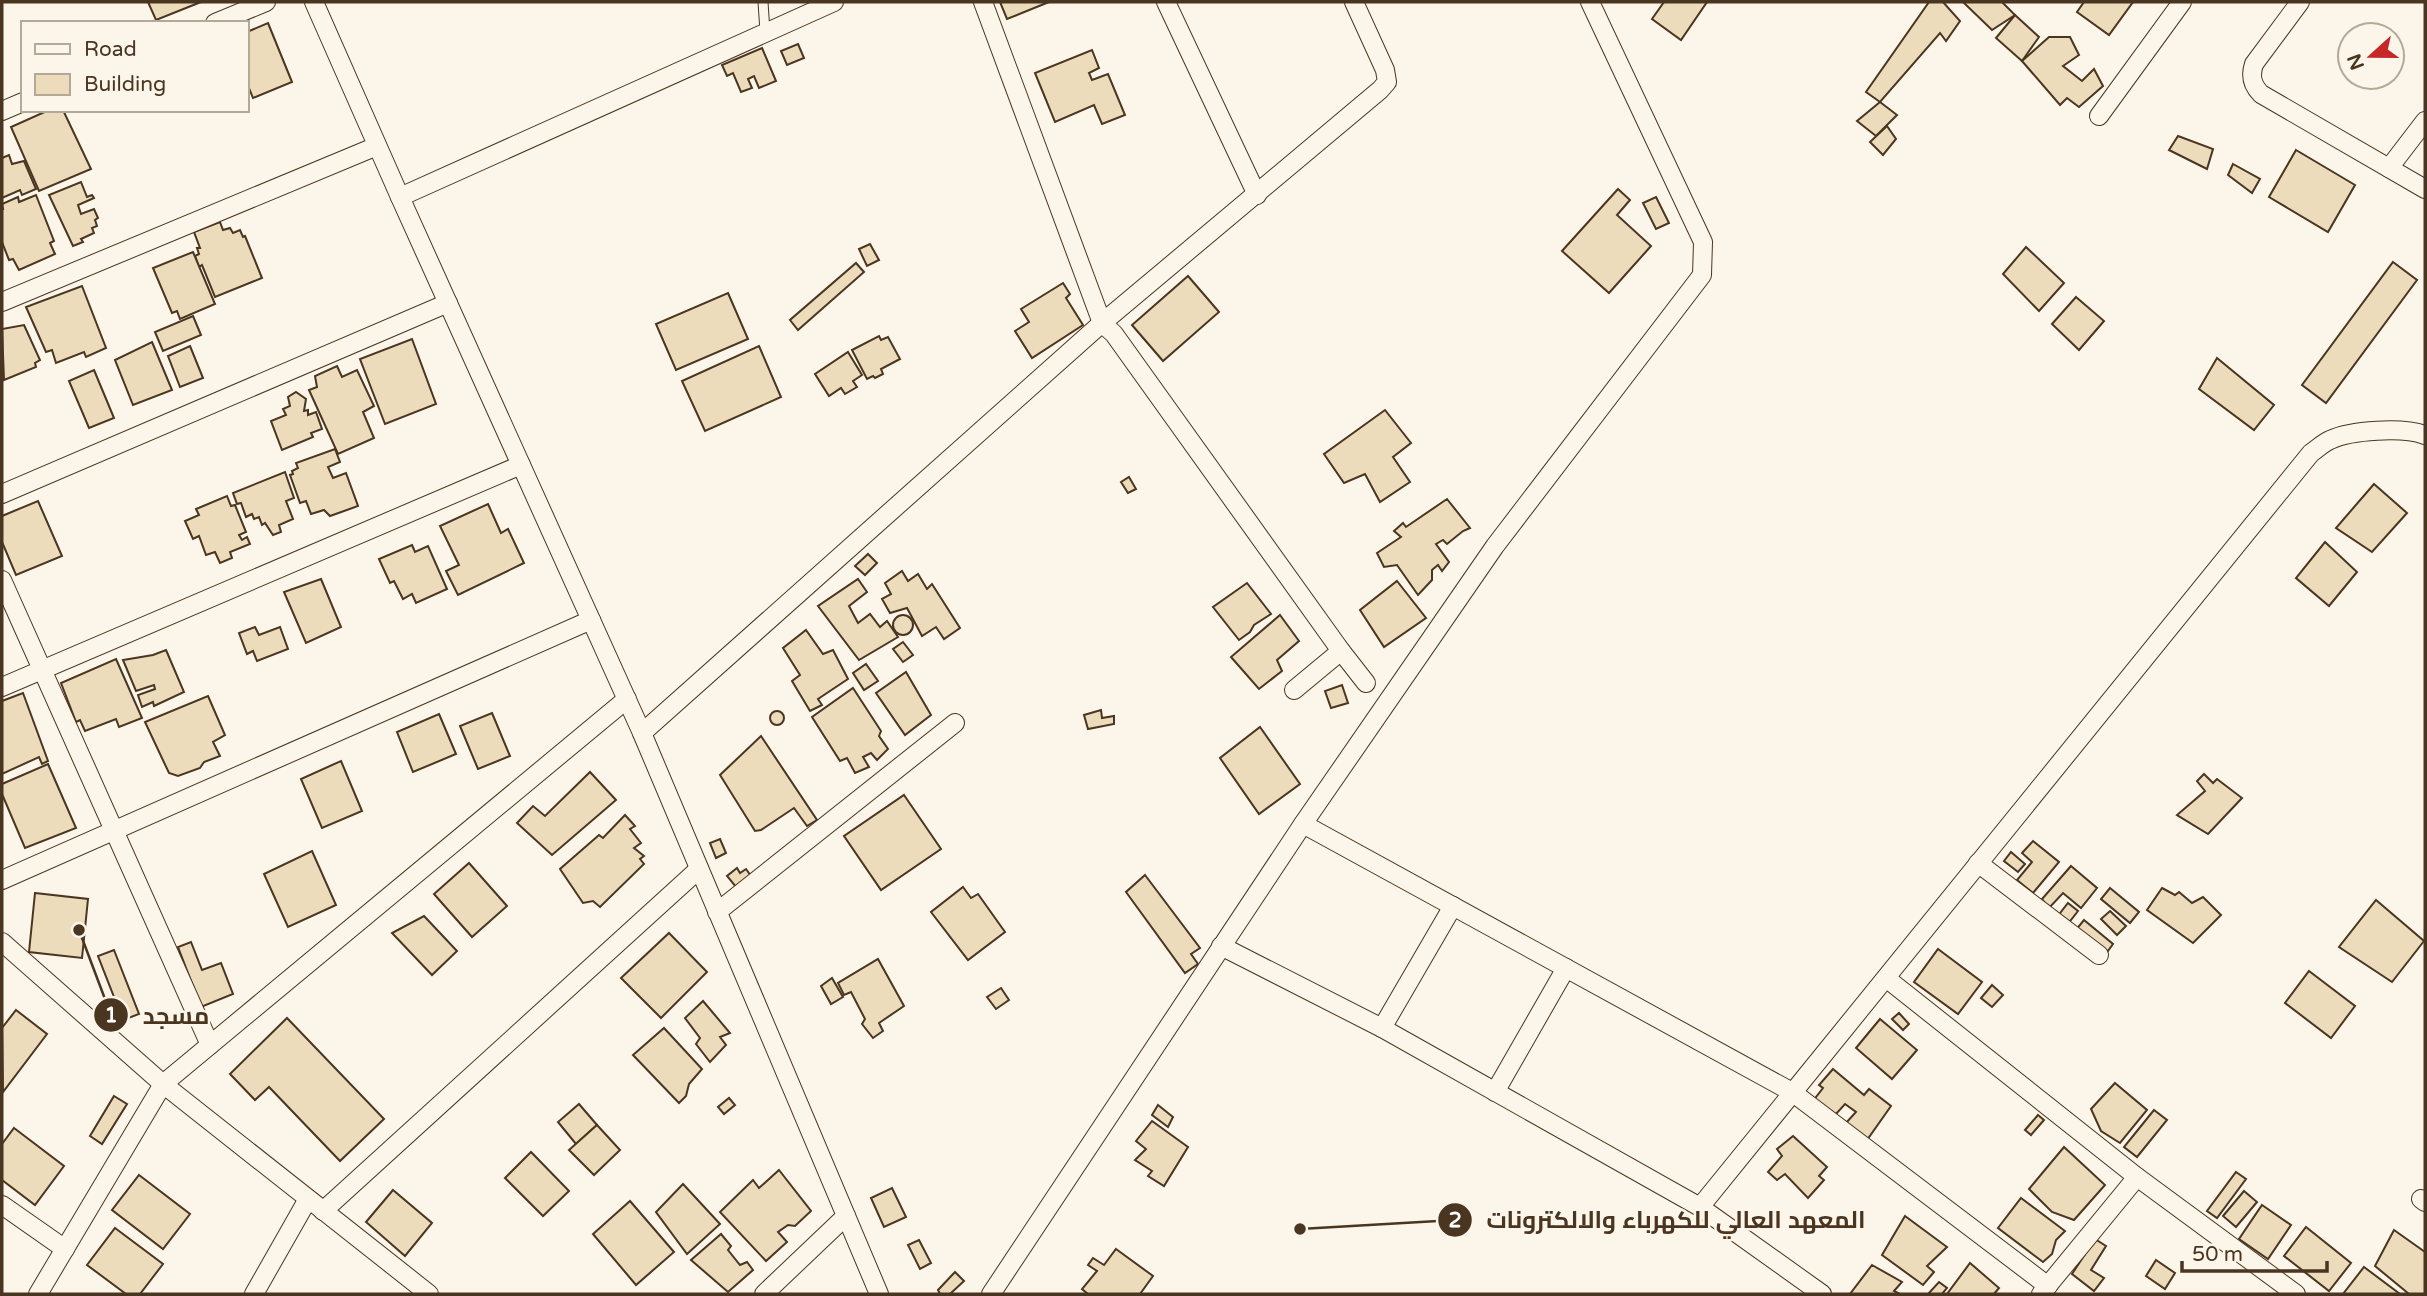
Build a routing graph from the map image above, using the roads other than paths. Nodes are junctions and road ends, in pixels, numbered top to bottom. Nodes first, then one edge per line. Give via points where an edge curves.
1 (266, 2) edge
2 (314, 2) edge
3 (763, 2) edge
4 (834, 2) edge
5 (984, 2) edge
6 (1166, 2) edge
7 (1354, 2) edge
8 (1590, 2) edge
9 (2182, 2) edge
10 (2300, 2) edge
11 (220, 21) edge
12 (765, 32) junction
13 (21, 103) edge
14 (2, 111) edge
15 (2099, 116) dead end
16 (2425, 121) edge
17 (377, 146) junction
18 (2389, 168) junction
19 (2425, 189) edge
20 (1256, 195) junction
21 (400, 197) junction
22 (2, 302) edge
23 (448, 303) junction
24 (1102, 323) junction
25 (2425, 435) edge
26 (521, 465) junction
27 (2, 494) edge
28 (2, 580) edge
29 (591, 620) junction
30 (1341, 650) junction
31 (42, 671) junction
32 (1366, 683) dead end
33 (2, 687) edge
34 (1294, 690) dead end
35 (627, 699) junction
36 (955, 723) dead end
37 (642, 733) junction
38 (1303, 824) junction
39 (114, 831) junction
40 (1978, 863) junction
41 (699, 869) junction
42 (2, 880) edge
43 (1453, 906) junction
44 (717, 912) junction
45 (2, 943) edge
46 (1221, 946) junction
47 (2099, 955) dead end
48 (1566, 968) junction
49 (1886, 978) junction
50 (1382, 1028) junction
51 (210, 1045) junction
52 (163, 1084) junction
53 (1495, 1091) junction
54 (1792, 1092) junction
55 (2137, 1177) junction
56 (309, 1199) junction
57 (2, 1205) edge
58 (1700, 1207) junction
59 (323, 1210) junction
60 (846, 1216) junction
61 (65, 1249) junction
62 (2044, 1290) edge
63 (38, 1294) edge
64 (254, 1294) edge
65 (429, 1294) edge
66 (764, 1294) edge
67 (879, 1294) edge
68 (991, 1294) edge
69 (1822, 1294) edge
70 (2296, 1294) edge

1 - 11 street
2 - 17 street
3 - 12 lane
4 - 12 street
5 - 24 street
6 - 20 street
7 - 20 street via 1387,82
8 - 38 street via 1703,242 1702,275 1495,546
9 - 15 street
10 - 18 street via 2254,64 2254,85 2261,94
12 - 21 street
13 - 14 street
16 - 18 street
17 - 21 street
17 - 22 street
18 - 19 street
20 - 24 street
21 - 23 street
23 - 26 street
23 - 27 street
24 - 30 street
24 - 37 street
25 - 40 street via 2414,431 2350,433 2311,453
26 - 29 street
26 - 31 street
28 - 31 street
29 - 35 street
29 - 39 street
30 - 32 street
30 - 34 street
31 - 33 street
31 - 39 street
35 - 37 street
35 - 51 street
36 - 44 street
37 - 41 street
38 - 43 street
38 - 46 street
39 - 42 street
39 - 51 street
40 - 47 street
40 - 49 street
41 - 44 street
41 - 59 street
43 - 48 street
43 - 50 street
44 - 60 street
45 - 52 street
46 - 50 street
46 - 68 street
48 - 53 street
48 - 54 street
49 - 54 street
49 - 55 street
50 - 53 street
51 - 52 street
52 - 56 street
52 - 61 street
53 - 58 street
54 - 58 street
54 - 62 street
55 - 62 street
55 - 70 street
56 - 59 street
56 - 64 street
57 - 61 street
58 - 69 street
59 - 65 street
60 - 66 street
60 - 67 street
61 - 63 street

